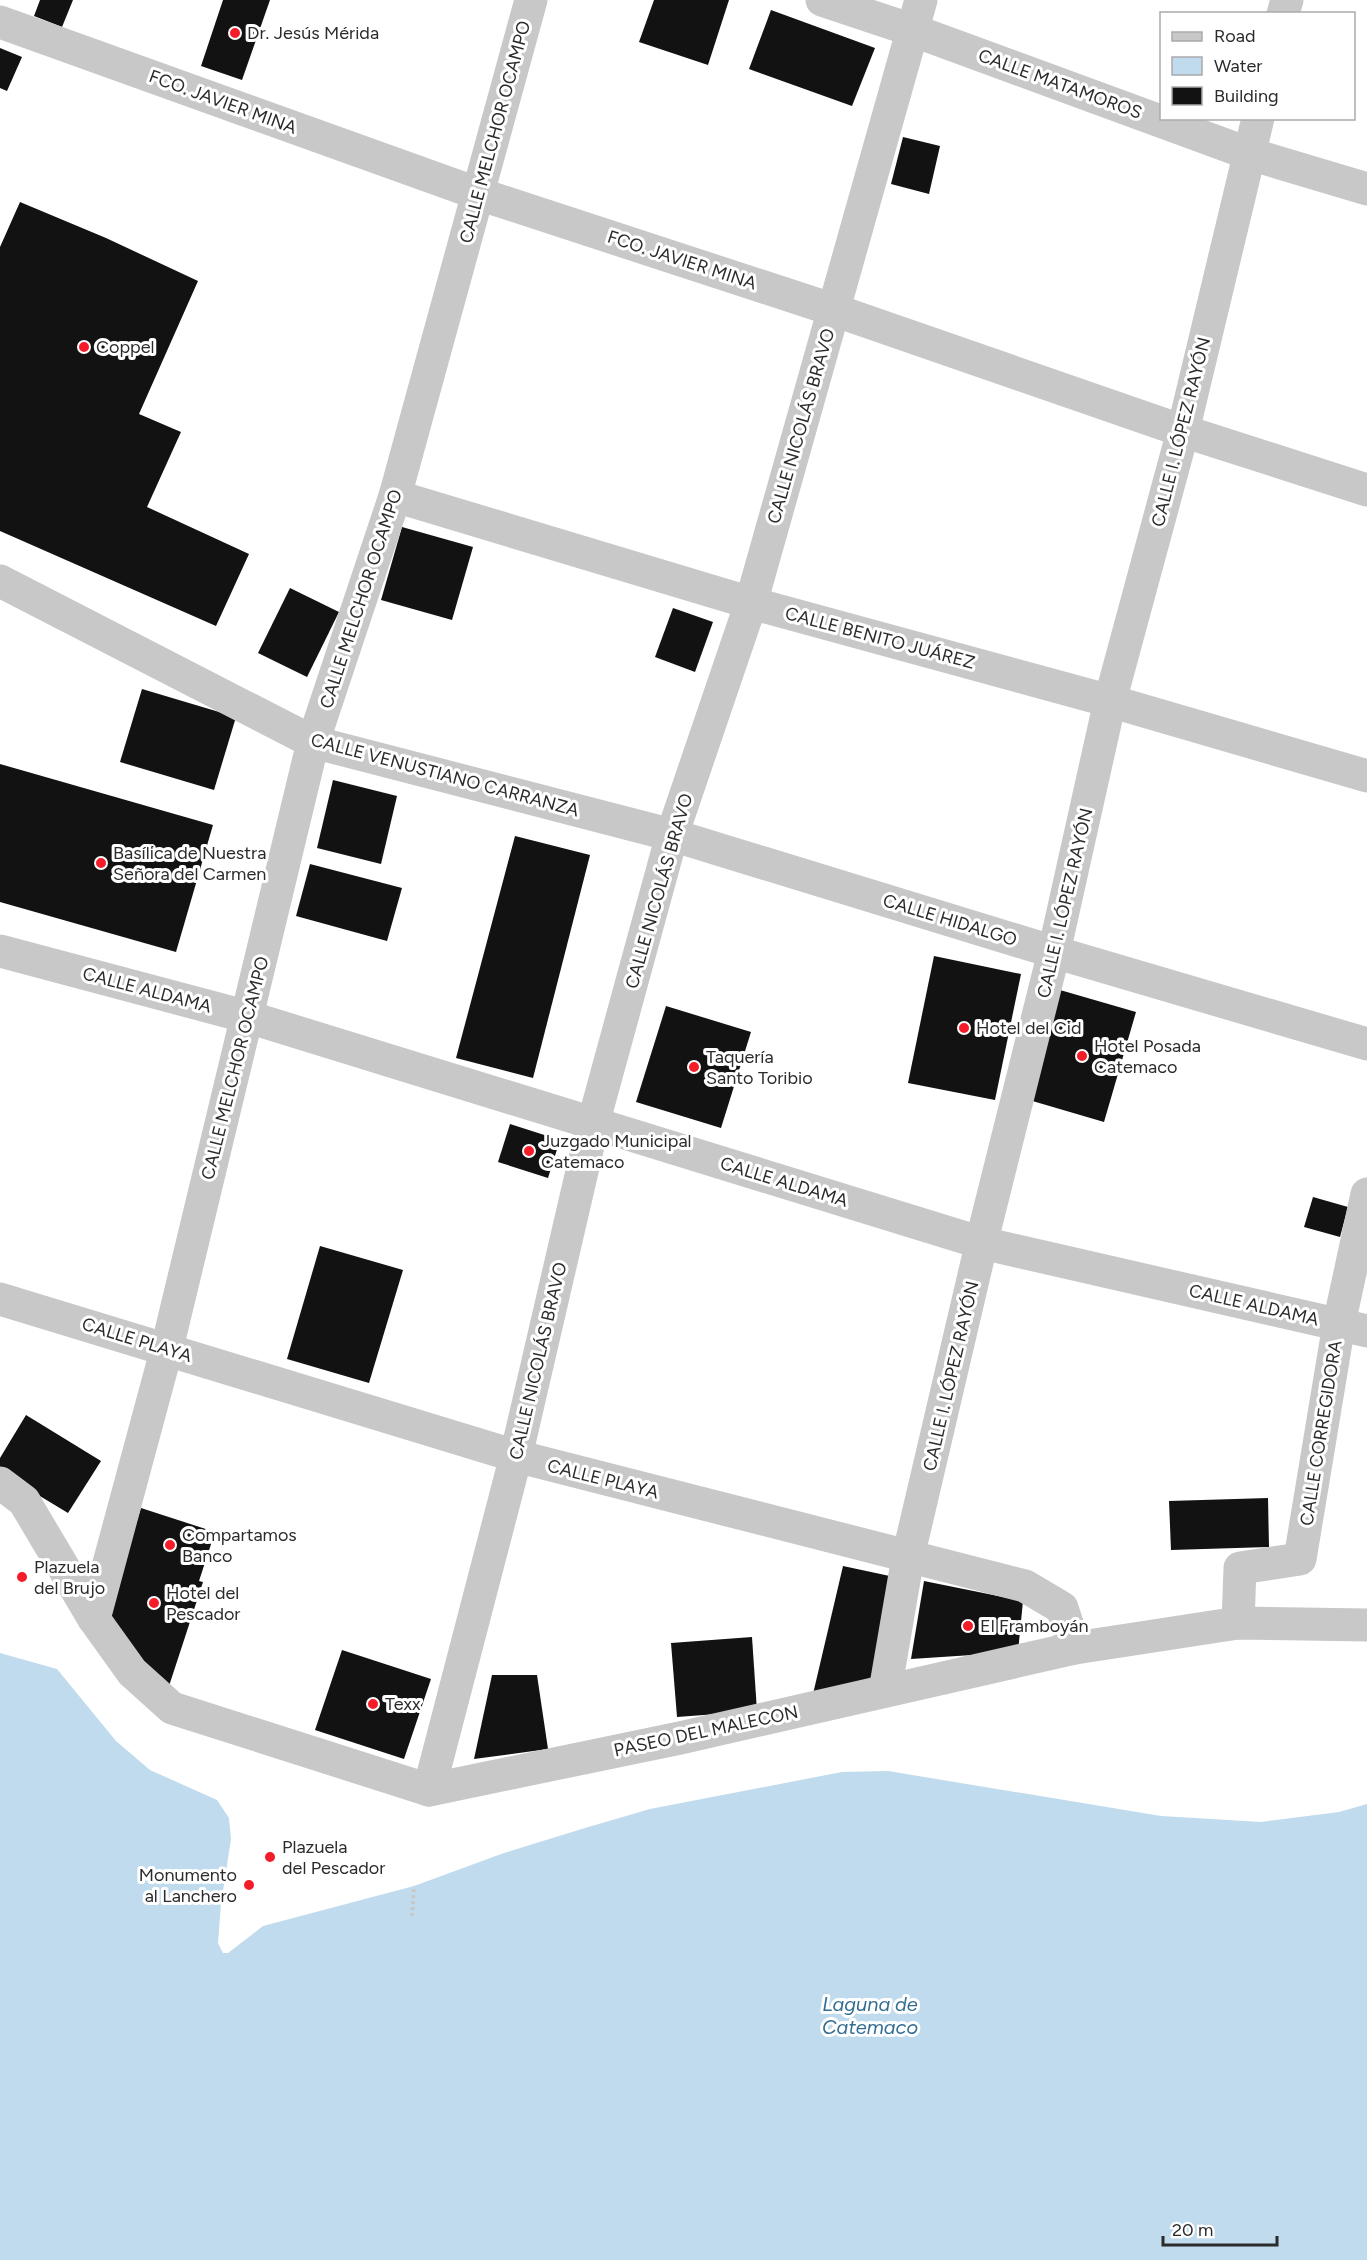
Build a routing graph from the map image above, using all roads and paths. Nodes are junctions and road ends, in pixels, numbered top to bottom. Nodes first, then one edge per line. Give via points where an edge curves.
1 (531, 0) edge
2 (822, 0) edge
3 (917, 15) edge
4 (0, 22) edge
5 (1160, 116) edge
6 (1169, 120) edge
7 (1258, 120) edge
8 (1250, 154) junction
9 (1367, 189) edge
10 (479, 194) junction
11 (834, 310) junction
12 (1183, 431) junction
13 (1367, 490) edge
14 (395, 496) junction
15 (0, 581) edge
16 (751, 603) junction
17 (1110, 701) junction
18 (313, 742) junction
19 (1367, 776) edge
20 (672, 835) junction
21 (0, 951) edge
22 (1054, 952) junction
23 (248, 1017) junction
24 (1367, 1044) edge
25 (593, 1124) junction
26 (1367, 1194) edge
27 (982, 1242) junction
28 (0, 1299) edge
29 (1353, 1328) edge
30 (167, 1348) junction
31 (516, 1456) junction
32 (0, 1483) edge
33 (908, 1557) junction
34 (94, 1619) junction
35 (1238, 1623) junction
36 (1367, 1625) edge
37 (1076, 1648) junction
38 (885, 1691) junction
39 (429, 1791) junction
40 (414, 1886) dead end
41 (412, 1916) dead end

1 - 10 street, CALLE MELCHOR OCAMPO
2 - 3 street, CALLE MATAMOROS
3 - 5 street, CALLE MATAMOROS
3 - 11 street, CALLE NICOLÁS BRAVO
4 - 10 street, FCO. JAVIER MINA
6 - 8 street, CALLE MATAMOROS
7 - 8 street, CALLE I. LÓPEZ RAYÓN
8 - 9 street, CALLE MATAMOROS
8 - 12 street, CALLE I. LÓPEZ RAYÓN
10 - 11 street, FCO. JAVIER MINA
10 - 14 street, CALLE MELCHOR OCAMPO
11 - 12 street, FCO. JAVIER MINA
11 - 16 street, CALLE NICOLÁS BRAVO
12 - 13 street, FCO. JAVIER MINA
12 - 17 street, CALLE I. LÓPEZ RAYÓN
14 - 16 street, CALLE BENITO JUÁREZ
14 - 18 street, CALLE MELCHOR OCAMPO
15 - 18 street, CALLE VENUSTIANO CARRANZA
16 - 17 street, CALLE BENITO JUÁREZ
16 - 20 street, CALLE NICOLÁS BRAVO
17 - 19 street, CALLE BENITO JUÁREZ
17 - 22 street, CALLE I. LÓPEZ RAYÓN
18 - 20 street, CALLE VENUSTIANO CARRANZA
18 - 23 street, CALLE MELCHOR OCAMPO
20 - 22 street, CALLE HIDALGO
20 - 25 street, CALLE NICOLÁS BRAVO
21 - 23 street, CALLE ALDAMA
22 - 24 street, CALLE HIDALGO
22 - 27 street, CALLE I. LÓPEZ RAYÓN
23 - 25 street, CALLE ALDAMA
23 - 30 street, CALLE MELCHOR OCAMPO
25 - 27 street, CALLE ALDAMA
25 - 31 street, CALLE NICOLÁS BRAVO
26 - 29 street, CALLE CORREGIDORA
27 - 29 street, CALLE ALDAMA
27 - 33 street, CALLE I. LÓPEZ RAYÓN
28 - 30 street, CALLE PLAYA
29 - 35 street, CALLE CORREGIDORA via 1300,1559 1240,1568
30 - 31 street, CALLE PLAYA
30 - 34 street, CALLE MELCHOR OCAMPO
31 - 33 street, CALLE PLAYA
31 - 39 street, CALLE NICOLÁS BRAVO
32 - 34 street, PASEO DEL MALECON via 24,1501
33 - 37 street, CALLE PLAYA via 1025,1586 1062,1608
33 - 38 street, CALLE I. LÓPEZ RAYÓN
34 - 39 street, PASEO DEL MALECON via 132,1672 171,1708
35 - 36 street, PASEO DEL MALECON
35 - 37 street, PASEO DEL MALECON
37 - 38 street, PASEO DEL MALECON
38 - 39 street, PASEO DEL MALECON
40 - 41 path

